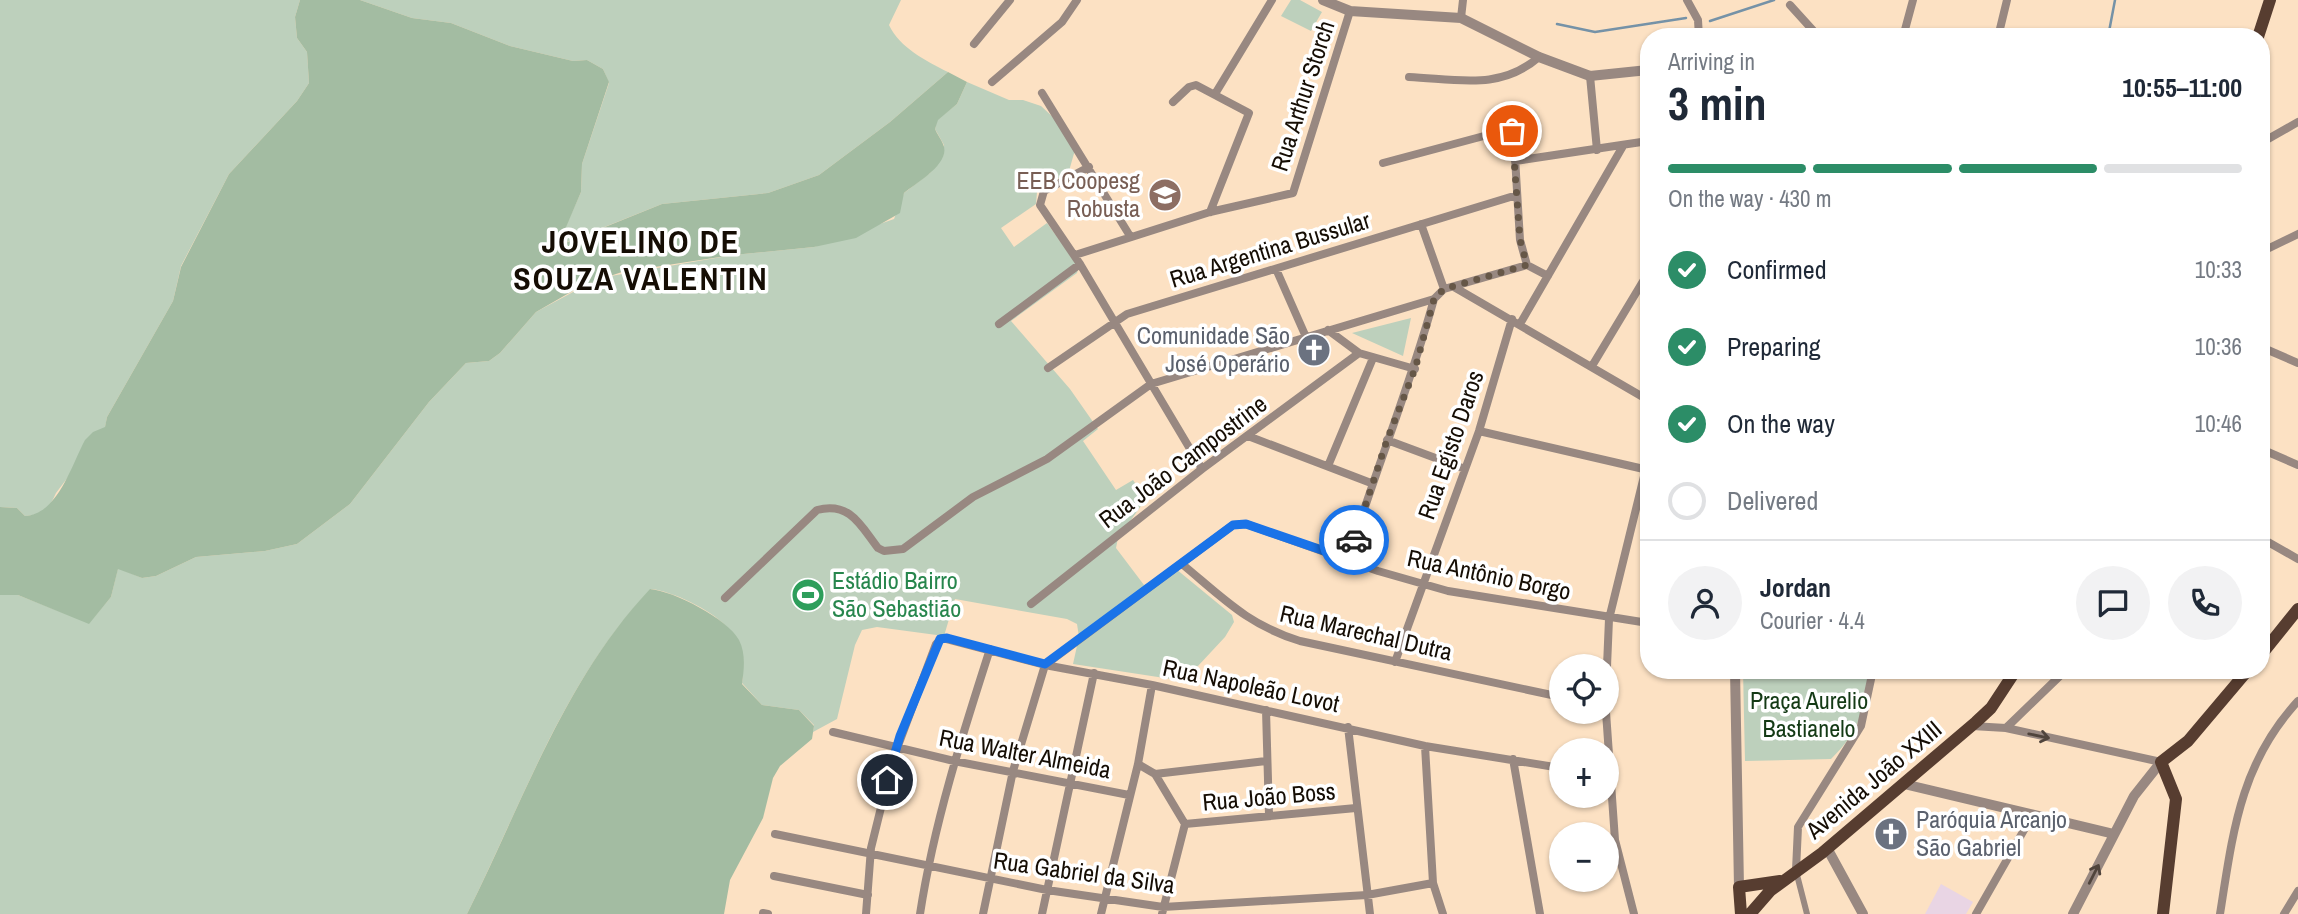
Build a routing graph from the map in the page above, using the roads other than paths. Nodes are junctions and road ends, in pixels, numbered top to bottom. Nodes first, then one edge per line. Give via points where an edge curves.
1 (1010, 0) edge
2 (1077, 0) edge
3 (1272, 0) edge
4 (1323, 0) edge
5 (1463, 0) edge
6 (1687, 0) edge
7 (1913, 0) edge
8 (2007, 0) edge
9 (2270, 0) edge
10 (1790, 5) dead end
11 (1350, 11) junction
12 (1461, 18) junction
13 (1698, 28) edge
14 (1811, 28) edge
15 (1905, 28) edge
16 (2000, 28) edge
17 (2261, 28) edge
18 (974, 44) dead end
19 (1539, 57) junction
20 (1640, 71) edge
21 (1590, 76) junction
22 (1409, 77) dead end
23 (992, 82) dead end
24 (1042, 93) dead end
25 (1215, 93) junction
26 (1173, 102) dead end
27 (2298, 122) edge
28 (2270, 138) edge
29 (1640, 143) edge
30 (1623, 146) junction
31 (1597, 150) junction
32 (1515, 161) junction
33 (1383, 163) dead end
34 (1089, 167) junction
35 (1517, 195) junction
36 (1210, 212) junction
37 (1421, 225) junction
38 (2298, 234) edge
39 (1130, 236) junction
40 (2270, 248) edge
41 (1075, 255) junction
42 (1080, 264) junction
43 (1527, 265) junction
44 (1276, 269) junction
45 (1548, 276) junction
46 (1640, 286) edge
47 (1454, 287) junction
48 (1444, 289) junction
49 (1434, 299) junction
50 (1512, 319) junction
51 (1114, 320) junction
52 (999, 324) dead end
53 (1520, 324) junction
54 (1328, 330) junction
55 (1306, 337) junction
56 (2270, 350) edge
57 (1359, 353) junction
58 (1373, 358) junction
59 (2298, 363) edge
60 (1592, 366) junction
61 (1048, 368) dead end
62 (1415, 369) junction
63 (1151, 384) junction
64 (1640, 395) edge
65 (1479, 431) junction
66 (1248, 436) junction
67 (1387, 440) junction
68 (2270, 453) edge
69 (1640, 465) edge
70 (2298, 465) edge
71 (1328, 466) junction
72 (1202, 469) junction
73 (1465, 469) junction
74 (1371, 483) junction
75 (1640, 494) edge
76 (2270, 543) edge
77 (1348, 559) junction
78 (2298, 559) edge
79 (1182, 564) junction
80 (1423, 585) junction
81 (725, 598) dead end
82 (1031, 604) dead end
83 (2298, 610) edge
84 (1609, 619) junction
85 (1640, 622) edge
86 (2270, 640) edge
87 (990, 649) junction
88 (1608, 654) edge
89 (1395, 662) junction
90 (1045, 664) junction
91 (1094, 673) junction
92 (1735, 679) edge
93 (1871, 679) edge
94 (2010, 679) edge
95 (2057, 679) edge
96 (2240, 679) edge
97 (1152, 685) junction
98 (1549, 694) edge
99 (2298, 701) edge
100 (1266, 710) junction
101 (1972, 726) junction
102 (1348, 727) junction
103 (2006, 728) junction
104 (833, 732) dead end
105 (1425, 746) junction
106 (896, 748) junction
107 (1513, 759) junction
108 (954, 761) junction
109 (1266, 761) junction
110 (2161, 762) junction
111 (1138, 764) junction
112 (1549, 766) edge
113 (1013, 771) junction
114 (1155, 774) junction
115 (1069, 782) junction
116 (1904, 784) junction
117 (1129, 794) junction
118 (1356, 808) junction
119 (1611, 808) edge
120 (1269, 815) junction
121 (2032, 816) junction
122 (1185, 824) junction
123 (775, 834) dead end
124 (2114, 834) junction
125 (1827, 848) junction
126 (871, 853) junction
127 (928, 867) junction
128 (1796, 870) junction
129 (774, 876) dead end
130 (990, 880) junction
131 (1783, 880) junction
132 (1433, 883) junction
133 (1740, 887) junction
134 (1047, 890) junction
135 (2298, 891) edge
136 (869, 895) junction
137 (1367, 895) junction
138 (1104, 897) junction
139 (1225, 904) junction
140 (1163, 910) edge
141 (2287, 913) edge
142 (866, 914) edge
143 (920, 914) edge
144 (983, 914) edge
145 (1042, 914) edge
146 (1101, 914) edge
147 (1230, 914) edge
148 (1370, 914) edge
149 (1443, 914) edge
150 (1540, 914) edge
151 (1634, 914) edge
152 (1741, 914) edge
153 (1750, 914) edge
154 (1807, 914) edge
155 (1863, 914) edge
156 (1976, 914) edge
157 (2073, 914) edge
158 (2163, 914) edge
159 (2220, 914) edge

1 - 18 street
2 - 23 street via 1055,29
3 - 25 street
4 - 11 street
5 - 12 street
6 - 13 street
7 - 15 street
8 - 16 street
9 - 17 main road
10 - 14 street
11 - 12 street
11 - 36 street, Rua Arthur Storch via 1293,193
12 - 19 street
19 - 21 street
19 - 22 street via 1511,77
20 - 21 street
21 - 31 street
24 - 34 street
25 - 26 street via 1192,86
25 - 36 street via 1249,113
27 - 28 street
29 - 30 street
30 - 31 street
30 - 45 street
31 - 32 street
32 - 33 street via 1512,131 1505,128
32 - 35 street
34 - 39 street
34 - 41 street via 1044,191 1040,201
35 - 37 street, Rua Argentina Bussular
35 - 43 street
36 - 39 street
37 - 44 street, Rua Argentina Bussular
37 - 48 street
38 - 40 street
39 - 41 street
41 - 42 street
42 - 51 street
42 - 52 street
43 - 45 street
43 - 47 street
44 - 51 street, Rua Argentina Bussular
44 - 55 street
45 - 53 street
46 - 60 street
47 - 48 street
47 - 50 street
48 - 49 street
49 - 54 street
49 - 62 street
50 - 53 street
50 - 65 street, Rua Egisto Daros
51 - 61 street, Rua Argentina Bussular
51 - 63 street
53 - 60 street
54 - 55 street
54 - 57 street
55 - 63 street
56 - 59 street
57 - 58 street
57 - 66 street, Rua João Campostrine
58 - 62 street
58 - 71 street
60 - 64 street
62 - 67 street
63 - 72 street
63 - 81 street via 1047,459 974,497 903,549 878,548 846,510 817,510
65 - 69 street
65 - 73 street, Rua Egisto Daros
66 - 71 street
66 - 72 street, Rua João Campostrine
67 - 73 street
67 - 74 street
68 - 70 street
71 - 74 street
72 - 82 street, Rua João Campostrine
73 - 80 street, Rua Egisto Daros
74 - 77 street
75 - 84 street
76 - 78 street
77 - 79 street, Rua Antônio Borgo via 1246,524 1233,525
77 - 80 street, Rua Antônio Borgo
79 - 89 street, Rua Marechal Dutra via 1271,632
79 - 90 street
80 - 84 street, Rua Antônio Borgo
80 - 89 street, Rua Egisto Daros
83 - 86 main road
84 - 85 street, Rua Antônio Borgo
84 - 88 street
87 - 90 street, Rua Napoleão Lovot
87 - 106 street, Rua Napoleão Lovot via 947,638 936,644
87 - 108 street
89 - 98 street, Rua Marechal Dutra
90 - 91 street, Rua Napoleão Lovot
90 - 113 street
91 - 97 street, Rua Napoleão Lovot
91 - 115 street
92 - 133 street
93 - 128 street via 1861,726 1798,827
94 - 101 main road, Avenida João XXIII
95 - 103 street
96 - 110 main road via 2188,741
97 - 100 street, Rua Napoleão Lovot
97 - 111 street
99 - 159 street via 2253,763 2234,828
100 - 102 street, Rua Napoleão Lovot
100 - 109 street
101 - 103 street
101 - 116 main road, Avenida João XXIII
102 - 105 street, Rua Napoleão Lovot
102 - 118 street
103 -> 110 street
104 - 106 street, Rua Walter Almeida
105 - 107 street, Rua Napoleão Lovot
105 - 132 street
106 - 108 street, Rua Walter Almeida
106 - 126 street
107 - 112 street, Rua Napoleão Lovot
107 - 150 street
108 - 113 street, Rua Walter Almeida
108 - 127 street
109 - 114 street
109 - 120 street
110 - 124 street via 2143,782
110 - 158 main road via 2176,799
111 - 114 street
111 - 117 street
113 - 115 street, Rua Walter Almeida
113 - 130 street
114 - 122 street
115 - 117 street, Rua Walter Almeida
115 - 134 street
116 - 121 street
116 - 125 main road, Avenida João XXIII
117 - 138 street
118 - 120 street, Rua João Boss
118 - 137 street
119 - 151 street
120 - 122 street, Rua João Boss
121 - 124 street
121 - 156 street
122 - 140 street
123 - 126 street, Rua Gabriel da Silva
157 -> 124 street
125 - 128 main road, Avenida João XXIII
125 - 155 street
126 - 127 street, Rua Gabriel da Silva
126 - 136 street
127 - 130 street, Rua Gabriel da Silva
127 - 143 street
128 - 131 main road, Avenida João XXIII
128 - 154 street
129 - 136 street
130 - 134 street, Rua Gabriel da Silva
130 - 144 street
131 - 133 main road
131 - 153 main road, Avenida João XXIII
132 - 137 street, Rua Gabriel da Silva
132 - 149 street
133 - 152 main road
134 - 138 street, Rua Gabriel da Silva
134 - 145 street
135 - 141 street
136 - 142 street
137 - 139 street, Rua Gabriel da Silva
137 - 148 street
138 - 140 street, Rua Gabriel da Silva
138 - 146 street
139 - 140 street, Rua Gabriel da Silva
139 - 147 street

